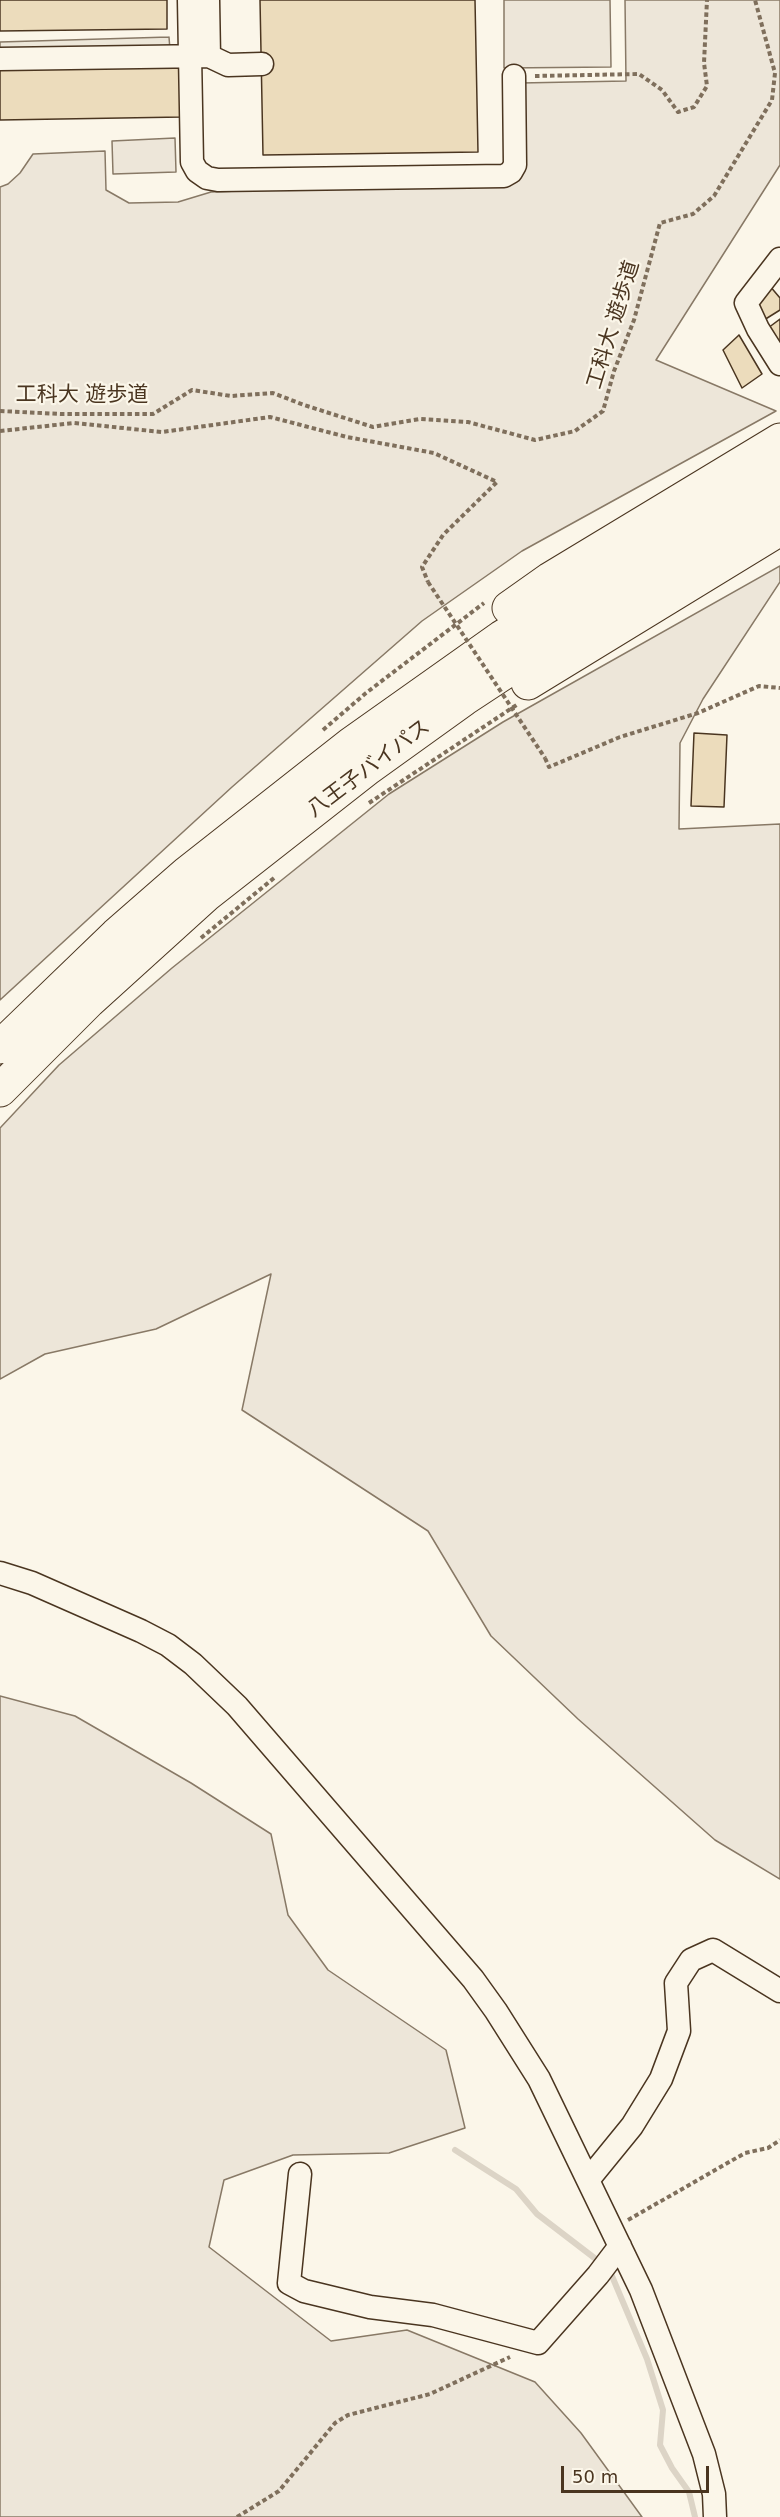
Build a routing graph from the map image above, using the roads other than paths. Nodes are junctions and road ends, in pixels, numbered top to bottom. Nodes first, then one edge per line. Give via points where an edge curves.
1 (189, 0) edge
2 (208, 0) edge
3 (199, 56) junction
4 (0, 59) edge
5 (262, 64) dead end
6 (514, 76) road end
7 (780, 259) edge
8 (780, 364) edge
9 (780, 440) edge
10 (780, 467) edge
11 (780, 502) edge
12 (780, 529) edge
13 (351, 744) junction
14 (271, 862) junction
15 (0, 1047) edge
16 (0, 1090) edge
17 (0, 1573) edge
18 (780, 1991) edge
19 (300, 2174) dead end
20 (588, 2180) junction
21 (615, 2244) junction
22 (714, 2517) edge

1 - 3 street
2 - 3 street
3 - 4 street
3 - 5 street via 228,65
3 - 6 street via 192,162 207,178 218,180 504,176 515,165
7 - 8 street via 746,303
9 - 13 highway via 550,579 428,672
10 - 13 highway, 八王子バイパス via 502,637
11 - 14 highway, 八王子バイパス via 522,660 415,733
12 - 14 highway via 448,732 377,780
13 - 15 highway, 八王子バイパス via 187,873 108,942
14 - 16 highway, 八王子バイパス via 137,956
17 - 20 street via 141,1631 168,1645 216,1684 473,1979 539,2079
18 - 20 street via 713,1950 691,1960 676,1983 679,2031 661,2079 632,2126
19 - 21 street via 289,2283 304,2291 370,2307 433,2315 538,2343 598,2275
20 - 21 street
21 - 22 street via 641,2290 704,2454 714,2494

